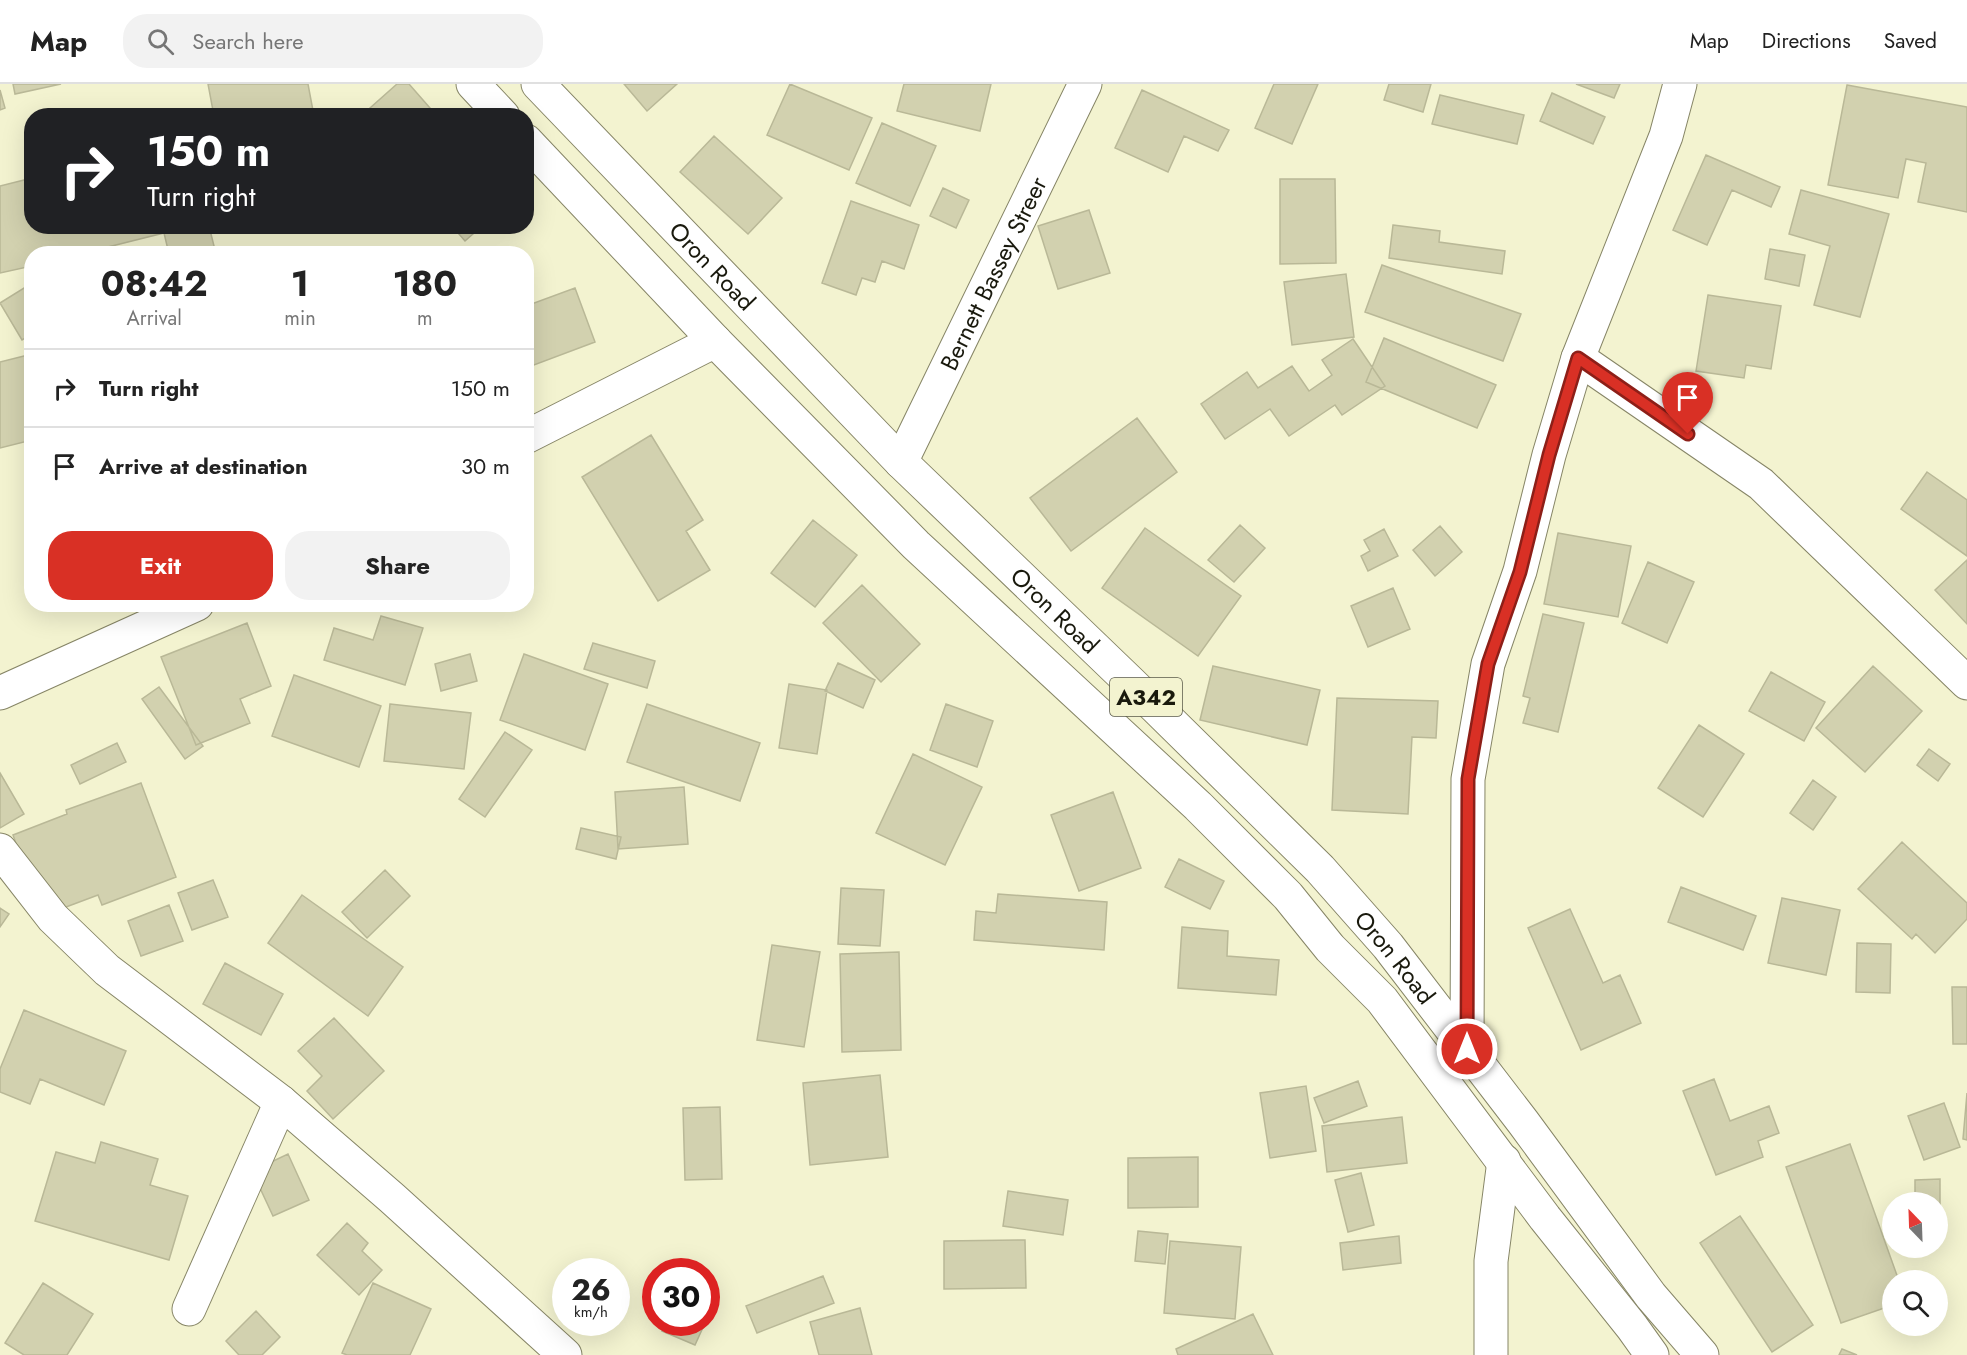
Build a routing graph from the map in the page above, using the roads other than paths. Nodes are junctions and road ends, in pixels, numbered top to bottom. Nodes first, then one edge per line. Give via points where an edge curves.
1 (473, 84) edge
2 (538, 84) edge
3 (1085, 84) edge
4 (1680, 84) edge
5 (496, 108) edge
6 (534, 149) edge
7 (715, 341) junction
8 (1578, 358) junction
9 (534, 433) edge
10 (901, 462) junction
11 (179, 612) edge
12 (1967, 683) edge
13 (0, 693) edge
14 (0, 850) edge
15 (1467, 1049) junction
16 (281, 1102) junction
17 (1504, 1161) junction
18 (189, 1309) dead end
19 (565, 1355) edge
20 (1491, 1355) edge
21 (1652, 1355) edge
22 (1702, 1355) edge

1 - 5 main road
2 - 10 main road, Oron Road / A342
3 - 10 main road, Bernett Bassey Streer
4 - 8 main road via 1666,136
6 - 7 main road, Oron Road / A342
7 - 9 main road
7 - 17 main road, Oron Road / A342 via 916,545 1198,806 1288,896 1330,948 1382,1000
8 - 12 main road via 1761,484
8 - 15 main road via 1520,572 1488,664 1468,779
10 - 15 main road, Oron Road / A342 via 1320,869 1388,946
11 - 13 main road
14 - 16 main road via 53,918 107,970
15 - 22 main road, Oron Road / A342 via 1650,1296
16 - 18 main road
16 - 19 main road
17 - 20 main road via 1491,1261
17 - 21 main road, Oron Road / A342

